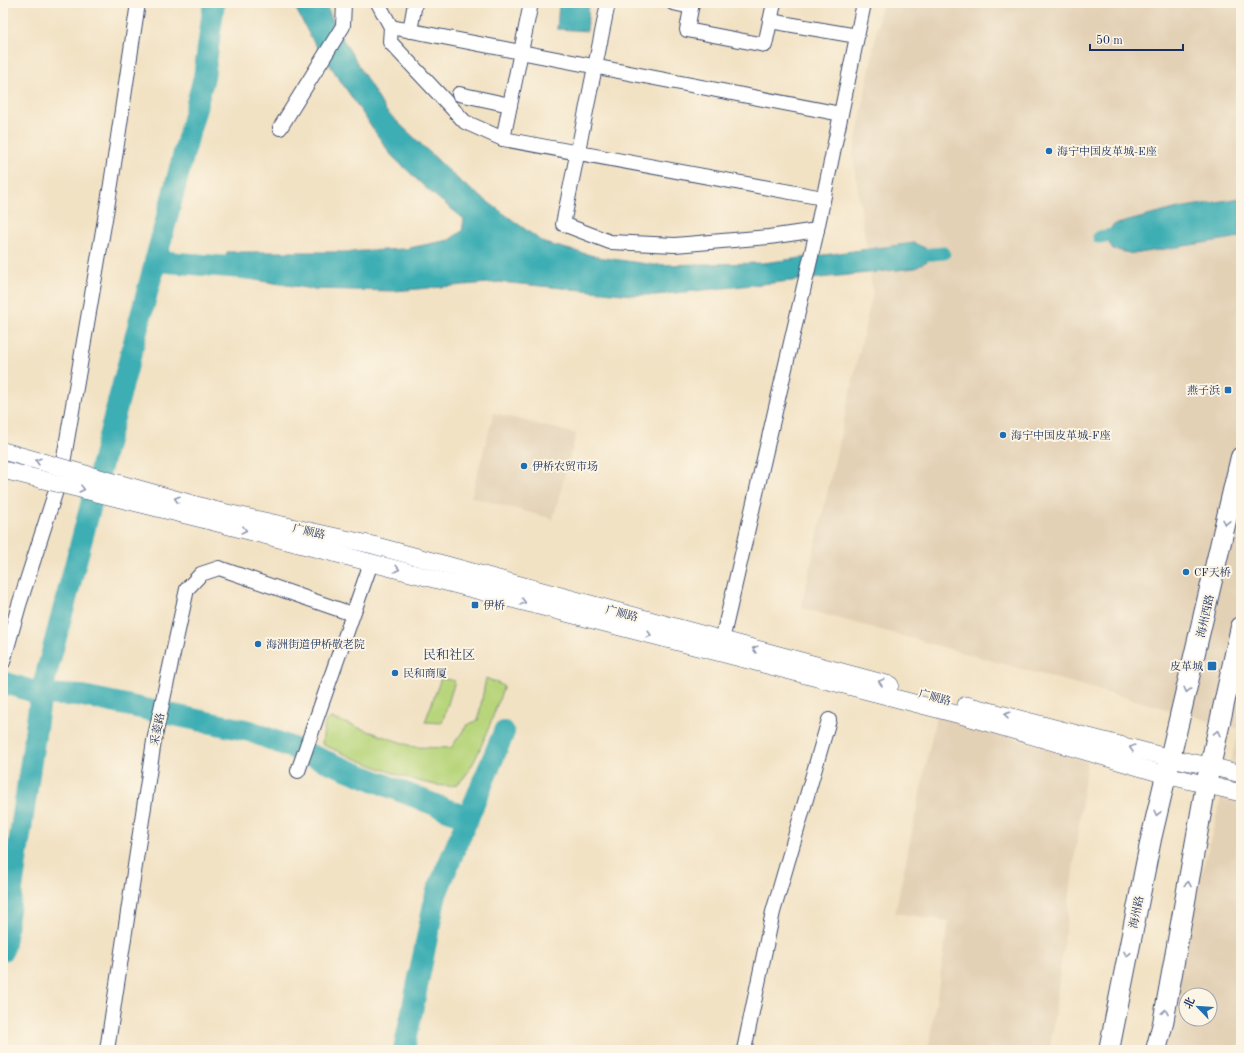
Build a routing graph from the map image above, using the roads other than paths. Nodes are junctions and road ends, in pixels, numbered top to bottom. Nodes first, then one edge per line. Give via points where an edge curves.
1 (138, 3) edge
2 (344, 3) edge
3 (378, 3) edge
4 (415, 3) edge
5 (531, 3) edge
6 (608, 3) edge
7 (673, 3) edge
8 (774, 3) edge
9 (864, 3) edge
10 (692, 5) edge
11 (770, 21) junction
12 (391, 27) junction
13 (410, 31) junction
14 (857, 36) junction
15 (521, 52) junction
16 (595, 67) junction
17 (459, 94) dead end
18 (510, 105) junction
19 (841, 114) junction
20 (280, 128) dead end
21 (503, 139) junction
22 (578, 153) junction
23 (823, 198) junction
24 (816, 235) junction
25 (3, 451) edge
26 (1241, 457) edge
27 (3, 470) edge
28 (210, 515) junction
29 (371, 563) junction
30 (352, 614) junction
31 (1241, 627) edge
32 (720, 646) junction
33 (3, 662) edge
34 (829, 720) dead end
35 (1210, 766) junction
36 (1168, 767) junction
37 (298, 771) dead end
38 (1241, 774) edge
39 (1206, 785) junction
40 (1241, 793) edge
41 (107, 1050) edge
42 (744, 1050) edge
43 (1108, 1050) edge
44 (1156, 1050) edge

1 - 33 street via 111,184 61,475
2 - 20 street via 343,26
3 - 12 street
4 - 13 street
5 - 15 street
6 - 16 street
7 - 10 street
8 - 11 street
9 - 14 street
10 - 11 street via 687,30 765,45
11 - 14 street
12 - 13 street
12 - 21 street via 390,42 465,122
13 - 15 street
14 - 19 street
15 - 16 street
15 - 18 street
16 - 19 street
16 - 22 street
17 - 18 street
18 - 21 street
19 - 23 street
21 - 22 street
22 - 23 street
22 - 24 street via 563,224 610,242 675,245
23 - 24 street
24 - 32 street
28 -> 25 main road, 广顺路, bridge
26 -> 36 highway, 海州西路
27 -> 28 main road, bridge
28 -> 29 main road, 广顺路
28 - 32 main road, 广顺路 via 373,545
29 - 30 street
29 -> 32 main road, 广顺路
30 - 37 street
30 - 41 street, 采菱路 via 219,568 200,574 187,589 154,741
35 -> 31 highway
32 - 36 main road, 广顺路 via 968,717
34 - 42 street via 773,912
35 - 36 main road, 广顺路
35 - 38 main road, 广顺路
35 - 39 highway
36 - 39 main road, 广顺路
36 -> 43 highway, 海州路
39 - 40 main road, 广顺路
44 -> 39 highway via 1163,1024

